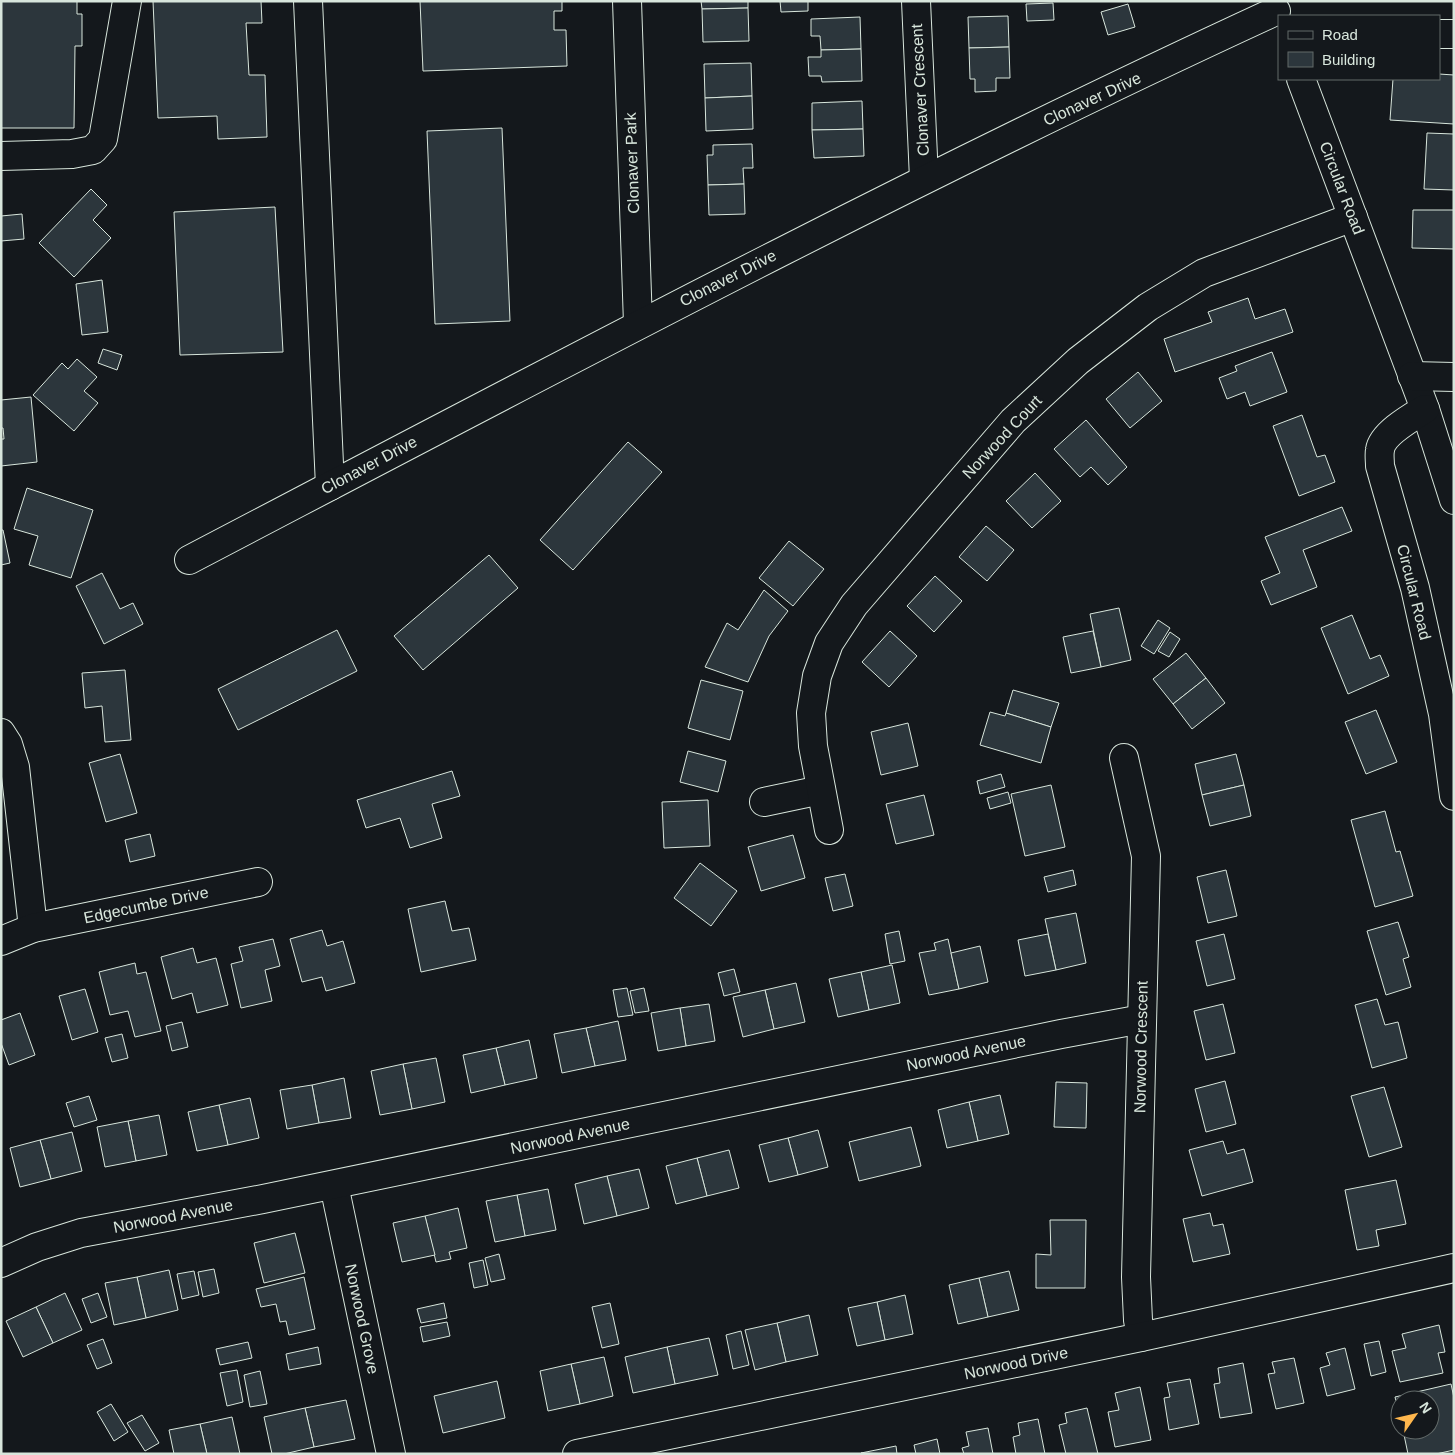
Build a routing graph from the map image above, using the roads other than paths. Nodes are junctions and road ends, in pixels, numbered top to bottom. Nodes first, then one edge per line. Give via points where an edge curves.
1 (127, 1) edge
2 (308, 1) edge
3 (627, 1) edge
4 (916, 1) edge
5 (1276, 11) edge
6 (1440, 34) edge
7 (1454, 34) edge
8 (1301, 80) edge
9 (1, 156) edge
10 (924, 179) junction
11 (1353, 217) junction
12 (638, 324) junction
13 (1412, 376) junction
14 (1454, 377) edge
15 (1425, 410) junction
16 (330, 486) junction
17 (1454, 500) edge
18 (189, 560) dead end
19 (1, 733) edge
20 (1124, 758) dead end
21 (821, 790) junction
22 (1454, 796) edge
23 (764, 802) dead end
24 (829, 830) dead end
25 (258, 882) dead end
26 (33, 928) junction
27 (1, 940) edge
28 (1142, 1019) junction
29 (334, 1185) junction
30 (1454, 1255) edge
31 (1, 1263) edge
32 (1454, 1268) edge
33 (1141, 1337) junction
34 (391, 1454) edge
35 (577, 1454) edge

1 - 9 street via 103,139 93,150 72,154
2 - 16 street
3 - 12 street, Clonaver Park
4 - 10 street, Clonaver Crescent
5 - 10 street, Clonaver Drive
6 - 7 street
8 - 11 street, Circular Road
10 - 12 street, Clonaver Drive
11 - 13 street, Circular Road
11 - 21 street, Norwood Court via 1204,273 1148,308 1078,361 1013,421 854,605 829,643 816,676 811,713
12 - 16 street, Clonaver Drive
13 - 14 street
13 - 15 street, Circular Road
15 - 17 street, Circular Road
15 - 22 street, Circular Road via 1389,435 1380,448 1380,466 1416,588 1443,714
16 - 18 street, Clonaver Drive
19 - 26 street via 15,767
20 - 28 street, Norwood Crescent via 1146,856
21 - 23 street
21 - 24 street, Norwood Court
25 - 26 street, Edgecumbe Drive
26 - 27 street, Edgecumbe Drive
28 - 29 street, Norwood Avenue
28 - 33 street, Norwood Crescent via 1136,1277
29 - 31 street, Norwood Avenue via 81,1233 37,1246
29 - 34 street, Norwood Grove
30 - 32 street
32 - 33 street, Norwood Drive
33 - 35 street, Norwood Drive

